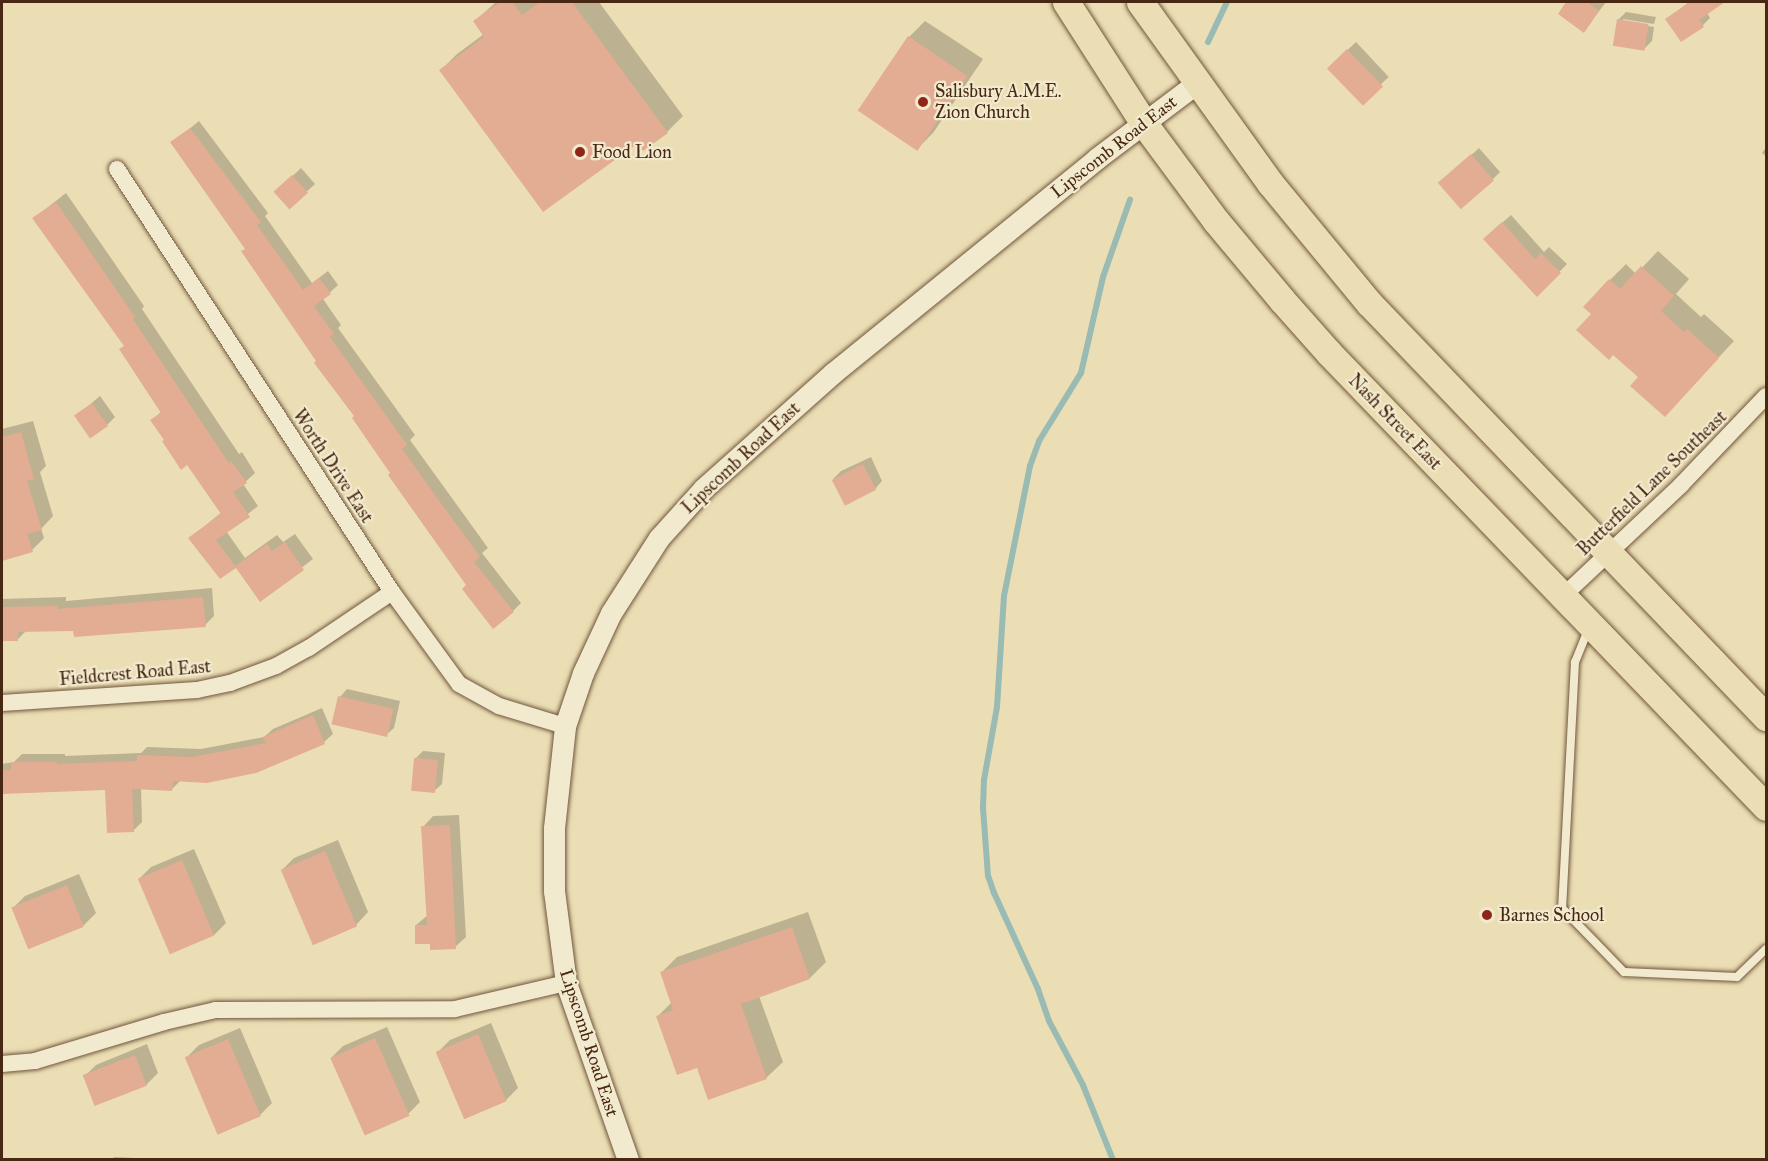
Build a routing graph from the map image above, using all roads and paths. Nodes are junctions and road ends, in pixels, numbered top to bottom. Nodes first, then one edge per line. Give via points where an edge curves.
1 (1066, 2) edge
2 (1140, 2) edge
3 (1197, 82) junction
4 (1145, 124) junction
5 (117, 169) dead end
6 (1767, 396) edge
7 (1607, 553) junction
8 (392, 592) junction
9 (1563, 596) junction
10 (1590, 624) junction
11 (2, 703) edge
12 (1767, 717) edge
13 (565, 726) junction
14 (1767, 807) edge
15 (1767, 948) edge
16 (566, 983) junction
17 (2, 1064) edge
18 (628, 1160) edge

1 - 4 main road, Nash Street East
2 - 3 main road
3 - 4 street, Lipscomb Road East
3 - 7 main road via 1270,183 1369,303
4 - 9 main road, Nash Street East via 1216,221 1282,300
4 - 13 street, Lipscomb Road East via 1096,159 842,366 704,488 659,538 611,613 583,673
5 - 8 street, Worth Drive East
6 - 7 street, Butterfield Lane Southeast via 1681,485
7 - 9 street, Butterfield Lane Southeast
7 - 12 main road
8 - 11 street, Fieldcrest Road East via 309,648 276,666 230,683 197,690
8 - 13 street, Worth Drive East via 459,684 499,706
9 - 10 main road, Nash Street East
10 - 14 main road, Nash Street East
10 - 15 lane via 1575,662 1562,908 1624,972 1737,977
13 - 16 street, Lipscomb Road East via 554,828 554,891
16 - 17 street via 454,1009 216,1010 35,1061
16 - 18 street, Lipscomb Road East

